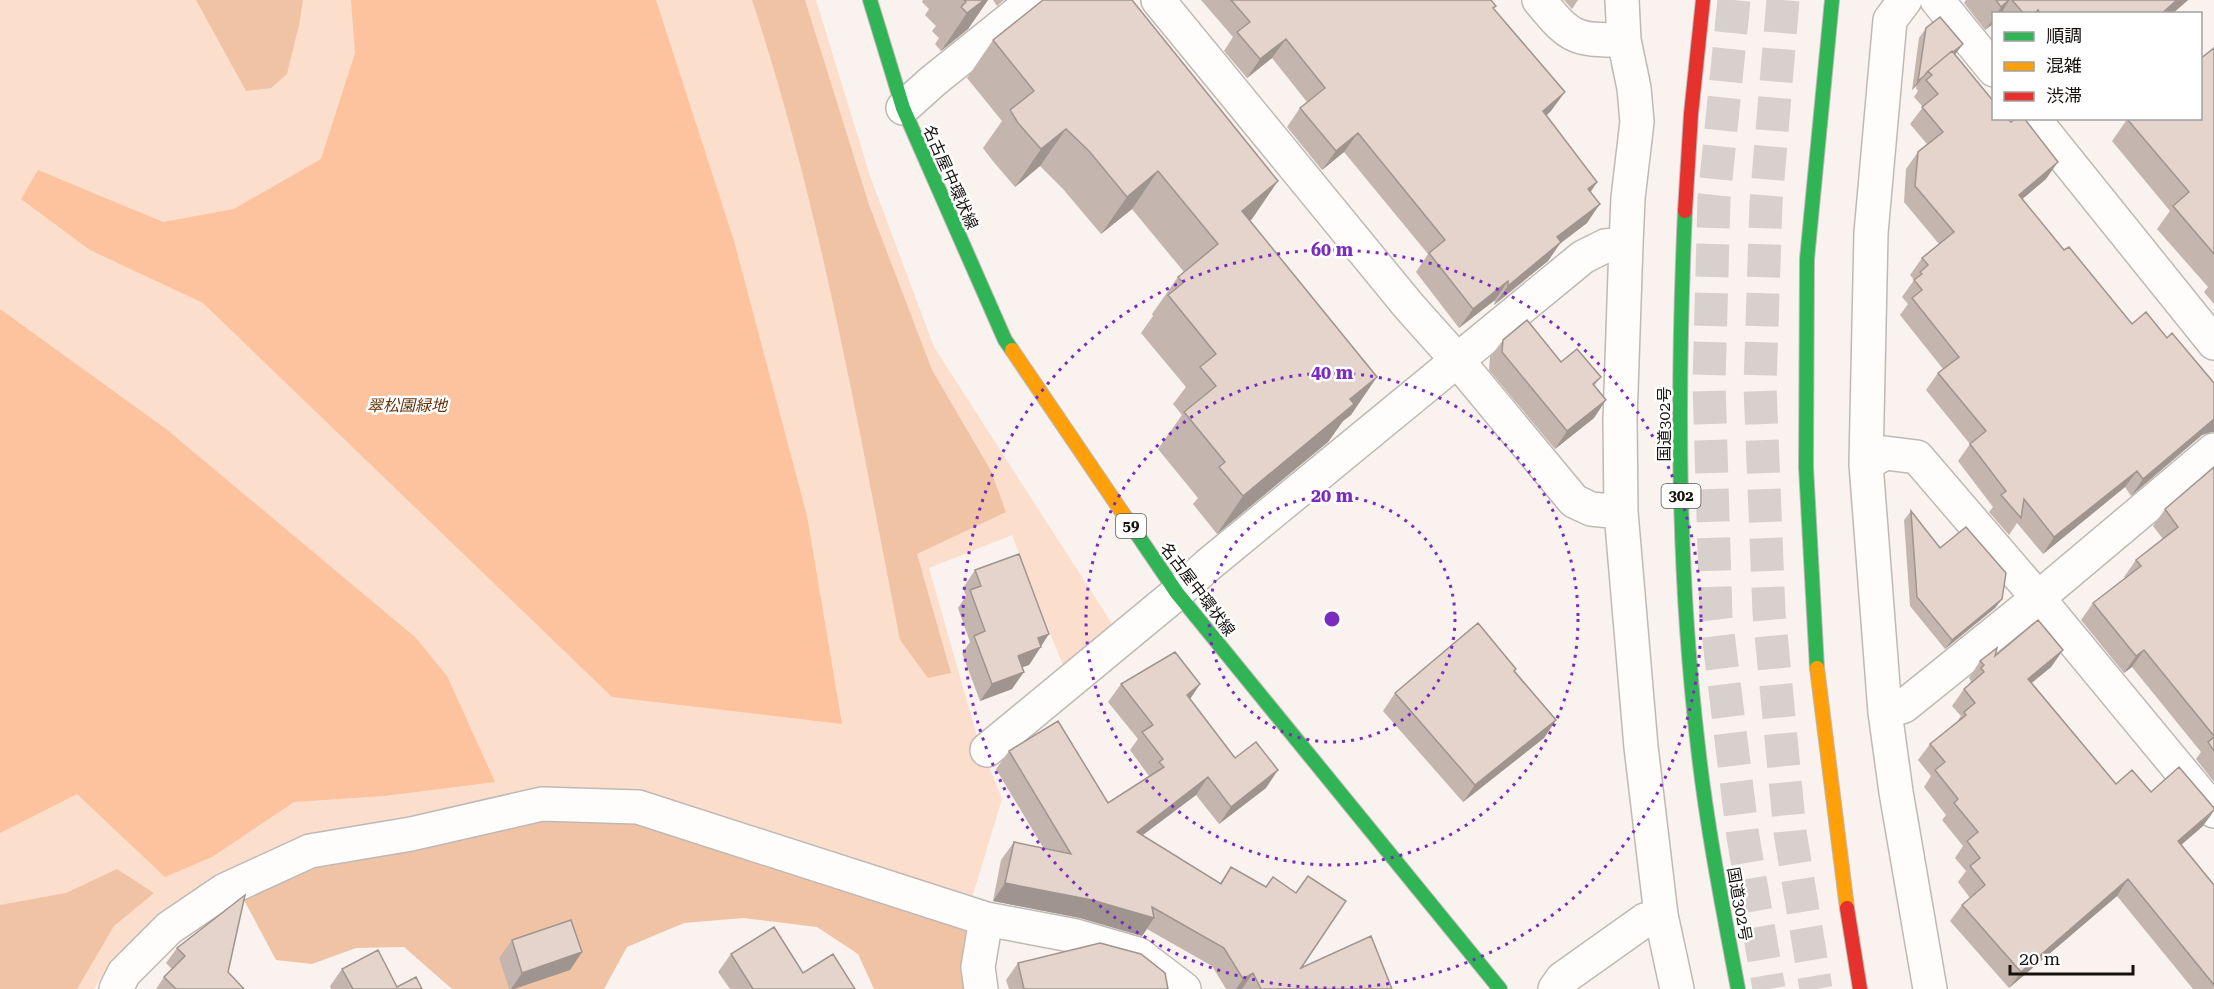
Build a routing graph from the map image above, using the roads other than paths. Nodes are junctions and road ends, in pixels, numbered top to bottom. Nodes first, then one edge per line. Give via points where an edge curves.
1 (870, 0) edge
2 (1034, 0) edge
3 (1158, 0) edge
4 (1539, 0) edge
5 (1622, 0) edge
6 (1703, 0) edge
7 (1832, 0) edge
8 (1905, 0) edge
9 (1937, 0) edge
10 (1624, 40) junction
11 (1992, 68) edge
12 (903, 108) junction
13 (2035, 120) edge
14 (1626, 244) junction
15 (2214, 343) edge
16 (1457, 360) junction
17 (2214, 450) edge
18 (1866, 464) junction
19 (1621, 512) junction
20 (1177, 593) junction
21 (2038, 598) junction
22 (1885, 712) junction
23 (987, 750) dead end
24 (2214, 811) edge
25 (1661, 915) junction
26 (986, 919) junction
27 (116, 989) edge
28 (981, 989) edge
29 (1184, 989) edge
30 (1500, 989) edge
31 (1555, 989) edge
32 (1677, 989) edge
33 (1738, 989) edge
34 (1860, 989) edge
35 (1930, 989) edge

1 - 12 main road, 名古屋中環状線 / 59
2 - 12 street via 984,20
3 - 16 street
4 - 10 street via 1562,29 1587,40
5 - 10 street
6 - 33 main road, 国道302号 / 302 via 1695,54 1683,250 1681,526 1694,714
7 - 34 main road via 1808,259 1806,467 1815,647 1841,869
8 - 18 street via 1890,20 1871,233
9 - 11 street
10 - 14 street via 1636,122
12 - 20 main road, 名古屋中環状線 / 59 via 1005,340
13 - 15 street
14 - 16 street via 1605,246 1583,257
14 - 19 street
16 - 19 street via 1574,501 1591,509
16 - 20 street
17 - 21 street
18 - 21 street via 1885,453 1917,457
18 - 22 street
19 - 25 street via 1641,747
20 - 23 street
20 - 30 main road, 名古屋中環状線 / 59
21 - 22 street via 1904,706
21 - 24 street
22 - 35 street
25 - 31 street via 1645,920 1562,979
25 - 32 street
26 - 27 street via 638,807 542,804 411,834 310,851 225,890 169,928 124,974
26 - 28 street via 978,967
26 - 29 street via 1076,936 1138,954

